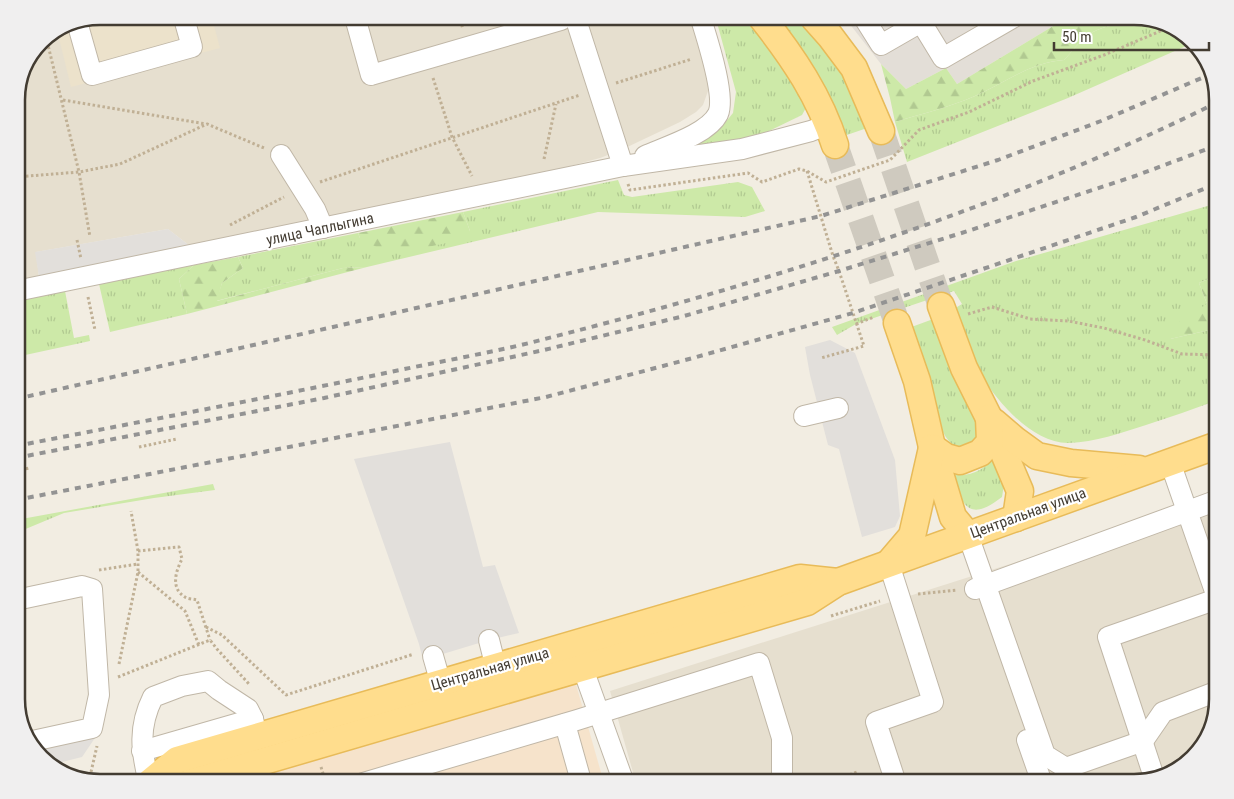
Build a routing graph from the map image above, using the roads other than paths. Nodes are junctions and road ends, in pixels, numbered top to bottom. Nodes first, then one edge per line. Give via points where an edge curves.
1 (186, 25) edge
2 (357, 25) edge
3 (544, 25) edge
4 (578, 25) edge
5 (704, 25) edge
6 (767, 25) edge
7 (820, 25) edge
8 (868, 25) edge
9 (914, 25) edge
10 (925, 25) edge
11 (1000, 25) edge
12 (79, 28) edge
13 (881, 131) tunnel mouth
14 (832, 134) joint
15 (281, 155) road end
16 (623, 166) junction
17 (323, 228) junction
18 (25, 289) edge
19 (953, 310) tunnel mouth
20 (897, 323) tunnel mouth
21 (838, 408) dead end
22 (804, 416) dead end
23 (989, 418) junction
24 (932, 447) junction
25 (1209, 448) edge
26 (1160, 466) junction
27 (1209, 503) edge
28 (1187, 511) junction
29 (1016, 518) junction
30 (963, 537) junction
31 (888, 564) junction
32 (1209, 574) edge
33 (838, 582) junction
34 (980, 587) junction
35 (25, 598) edge
36 (1209, 603) edge
37 (489, 640) dead end
38 (427, 654) road end
39 (496, 668) junction
40 (583, 669) junction
41 (441, 684) junction
42 (1209, 694) edge
43 (599, 713) junction
44 (565, 724) junction
45 (255, 728) junction
46 (37, 740) edge
47 (1143, 741) junction
48 (142, 751) junction
49 (1152, 771) edge
50 (147, 774) edge
51 (160, 774) edge
52 (220, 774) edge
53 (394, 774) edge
54 (579, 774) edge
55 (621, 774) edge
56 (782, 774) edge
57 (893, 774) edge
58 (1039, 774) edge

1 - 12 street via 192,47 92,75
2 - 3 street via 371,75
4 - 16 street
5 - 16 street, улица Чаплыгина via 718,82 718,113 694,134
6 - 14 main road via 798,67
7 - 13 main road via 854,68
8 - 9 street via 881,45
10 - 11 street via 943,58
14 - 16 street, улица Чаплыгина
15 - 17 street via 315,209
16 - 17 street, улица Чаплыгина
17 - 18 street, улица Чаплыгина
19 - 23 main road via 964,368
20 - 24 main road via 917,381
21 - 22 street
23 - 24 main road via 990,442 980,453 960,461 946,458
23 - 26 main road via 1037,456 1071,463
23 - 29 main road via 1020,491
24 - 30 main road via 953,517
24 - 31 main road via 912,536
25 - 26 main road, Центральная улица
26 - 28 street
26 - 29 main road, Центральная улица
27 - 28 street
28 - 32 street
28 - 34 street
29 - 30 main road, Центральная улица
30 - 31 main road, Центральная улица
30 - 34 street
31 - 33 main road, Центральная улица
31 - 57 street via 933,702 876,722
33 - 39 main road, Центральная улица via 800,578
33 - 40 main road, Центральная улица via 808,602
34 - 47 street via 1045,755 1066,768
34 - 58 street
35 - 46 street via 82,586 92,589 99,695 92,728
36 - 47 street via 1108,637
37 - 39 street
38 - 41 street
39 - 41 main road, Центральная улица
40 - 43 street
40 - 52 main road, Центральная улица
41 - 45 main road, Центральная улица
42 - 47 street via 1163,712
43 - 44 street
43 - 55 street
43 - 56 street via 759,663 782,738
44 - 53 street
44 - 54 street
45 - 48 street
45 - 48 street via 248,709 208,681 182,686 153,697 146,712
45 - 51 main road, Центральная улица via 177,760
47 - 49 street
48 - 50 street

